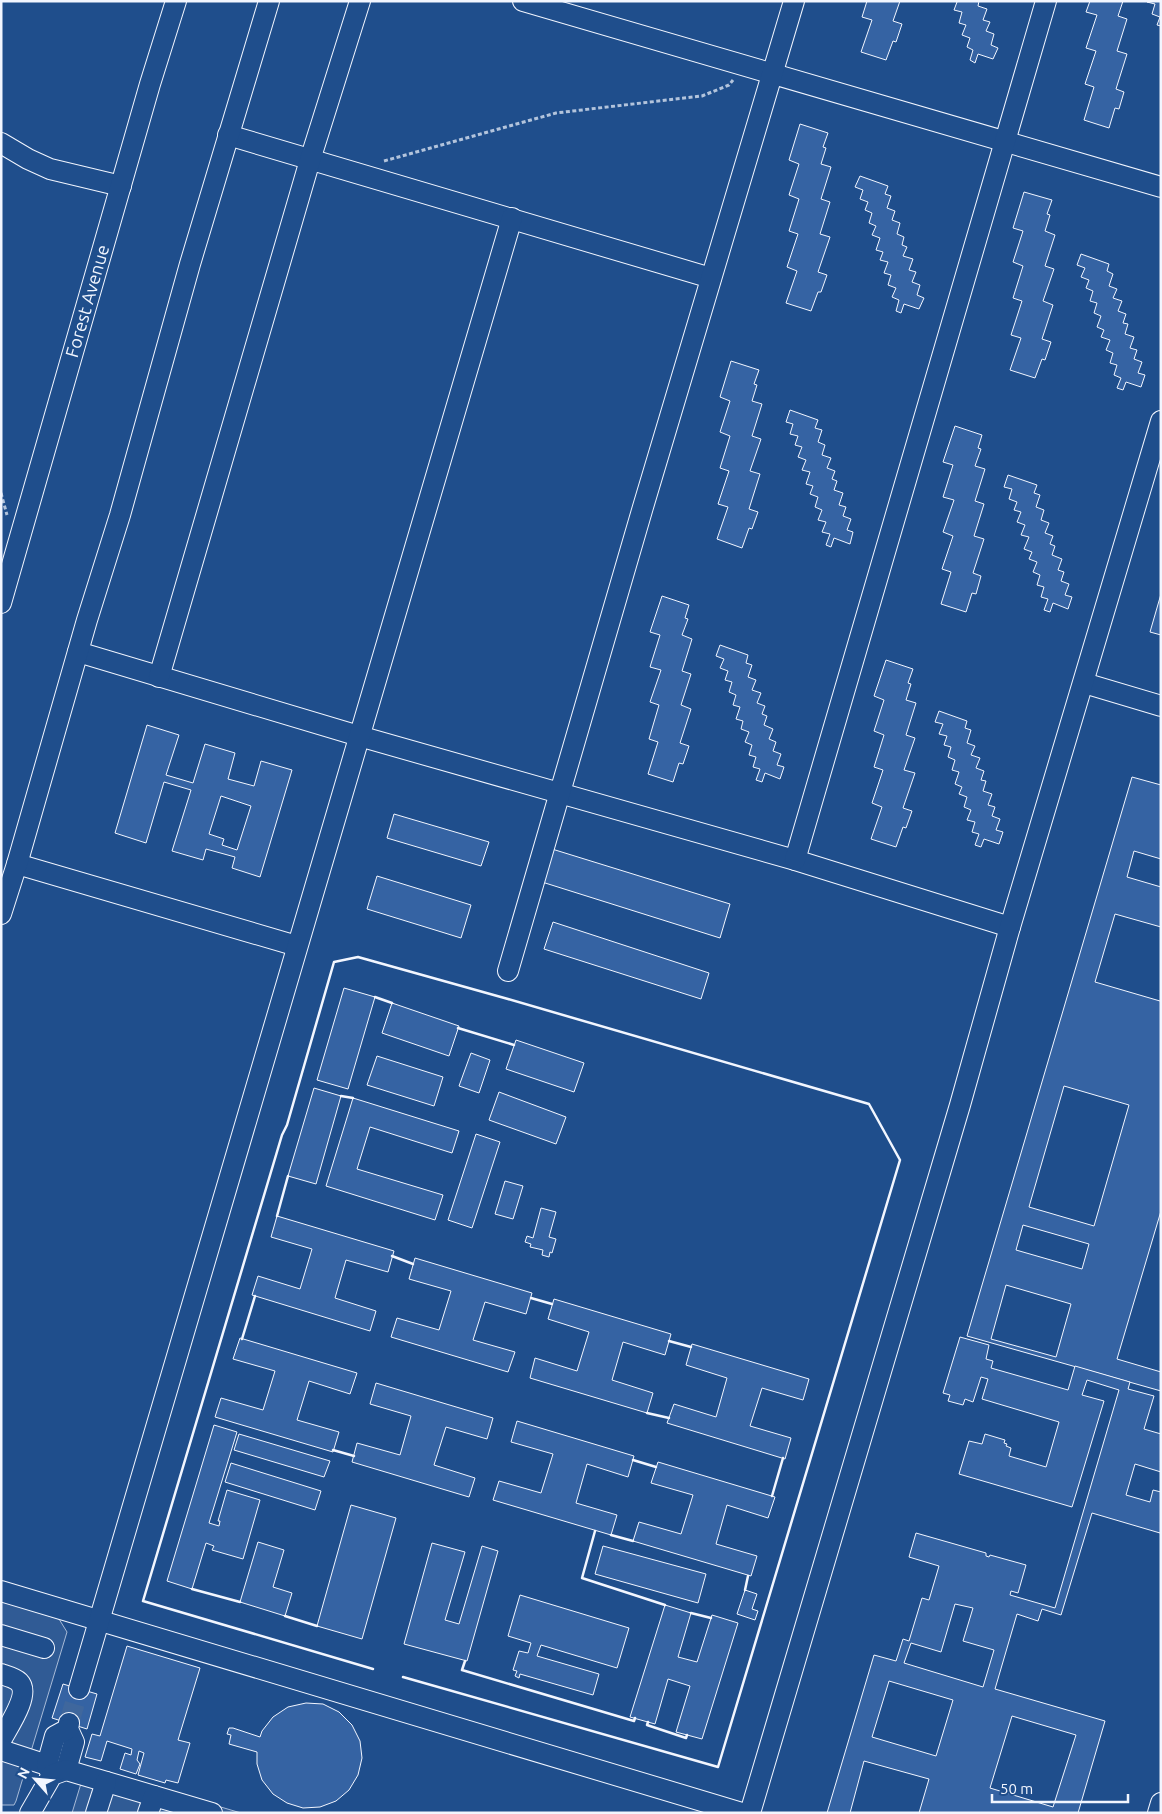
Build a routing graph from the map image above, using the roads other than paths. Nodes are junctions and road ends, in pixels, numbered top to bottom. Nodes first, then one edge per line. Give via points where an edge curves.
1 (176, 1) edge
2 (269, 1) edge
3 (360, 1) edge
4 (523, 1) edge
5 (794, 1) edge
6 (1046, 1) edge
7 (575, 8) edge
8 (773, 74) junction
9 (228, 135) junction
10 (1006, 142) junction
11 (1, 143) edge
12 (310, 160) junction
13 (121, 186) junction
14 (1161, 187) edge
15 (512, 218) junction
16 (711, 278) junction
17 (1161, 421) edge
18 (1, 603) edge
19 (78, 652) junction
20 (159, 677) junction
21 (1084, 683) junction
22 (1161, 706) edge
23 (359, 736) junction
24 (558, 794) junction
25 (794, 860) junction
26 (17, 864) junction
27 (1, 914) edge
28 (1010, 927) junction
29 (297, 946) junction
30 (508, 971) dead end
31 (1, 1591) edge
32 (99, 1620) junction
33 (1, 1635) edge
34 (44, 1648) dead end
35 (1, 1674) edge
36 (79, 1689) tunnel mouth
37 (68, 1726) tunnel mouth
38 (1, 1740) edge
39 (1, 1750) edge
40 (55, 1770) junction
41 (106, 1782) junction
42 (1161, 1803) edge
43 (151, 1804) edge
44 (207, 1812) edge
45 (30, 1813) edge
46 (96, 1813) edge
47 (742, 1813) edge
48 (750, 1813) edge
49 (1158, 1813) edge

1 - 13 street, Forest Avenue
2 - 9 street
3 - 12 street
4 - 7 street
5 - 8 street
6 - 10 street
7 - 8 street
8 - 10 street
8 - 16 street
9 - 12 street
9 - 19 street
10 - 14 street
10 - 25 street
11 - 13 street via 50,168
12 - 15 street
12 - 20 street
13 - 18 street, Forest Avenue
15 - 16 street
15 - 23 street
16 - 24 street
17 - 21 street
19 - 20 street
19 - 26 street
20 - 23 street
21 - 22 street
21 - 28 street
23 - 24 street
23 - 29 street
24 - 25 street
24 - 30 street
25 - 28 street
26 - 27 street
26 - 29 street
28 - 48 street
29 - 32 street
31 - 32 street
32 - 36 street
32 - 47 street
33 - 34 street
35 - 38 street via 18,1680 24,1693
37 - 40 street via 55,1736
39 - 40 street
40 - 41 street
40 - 45 street
41 - 43 street
41 - 46 street
42 - 49 street
43 - 44 street

